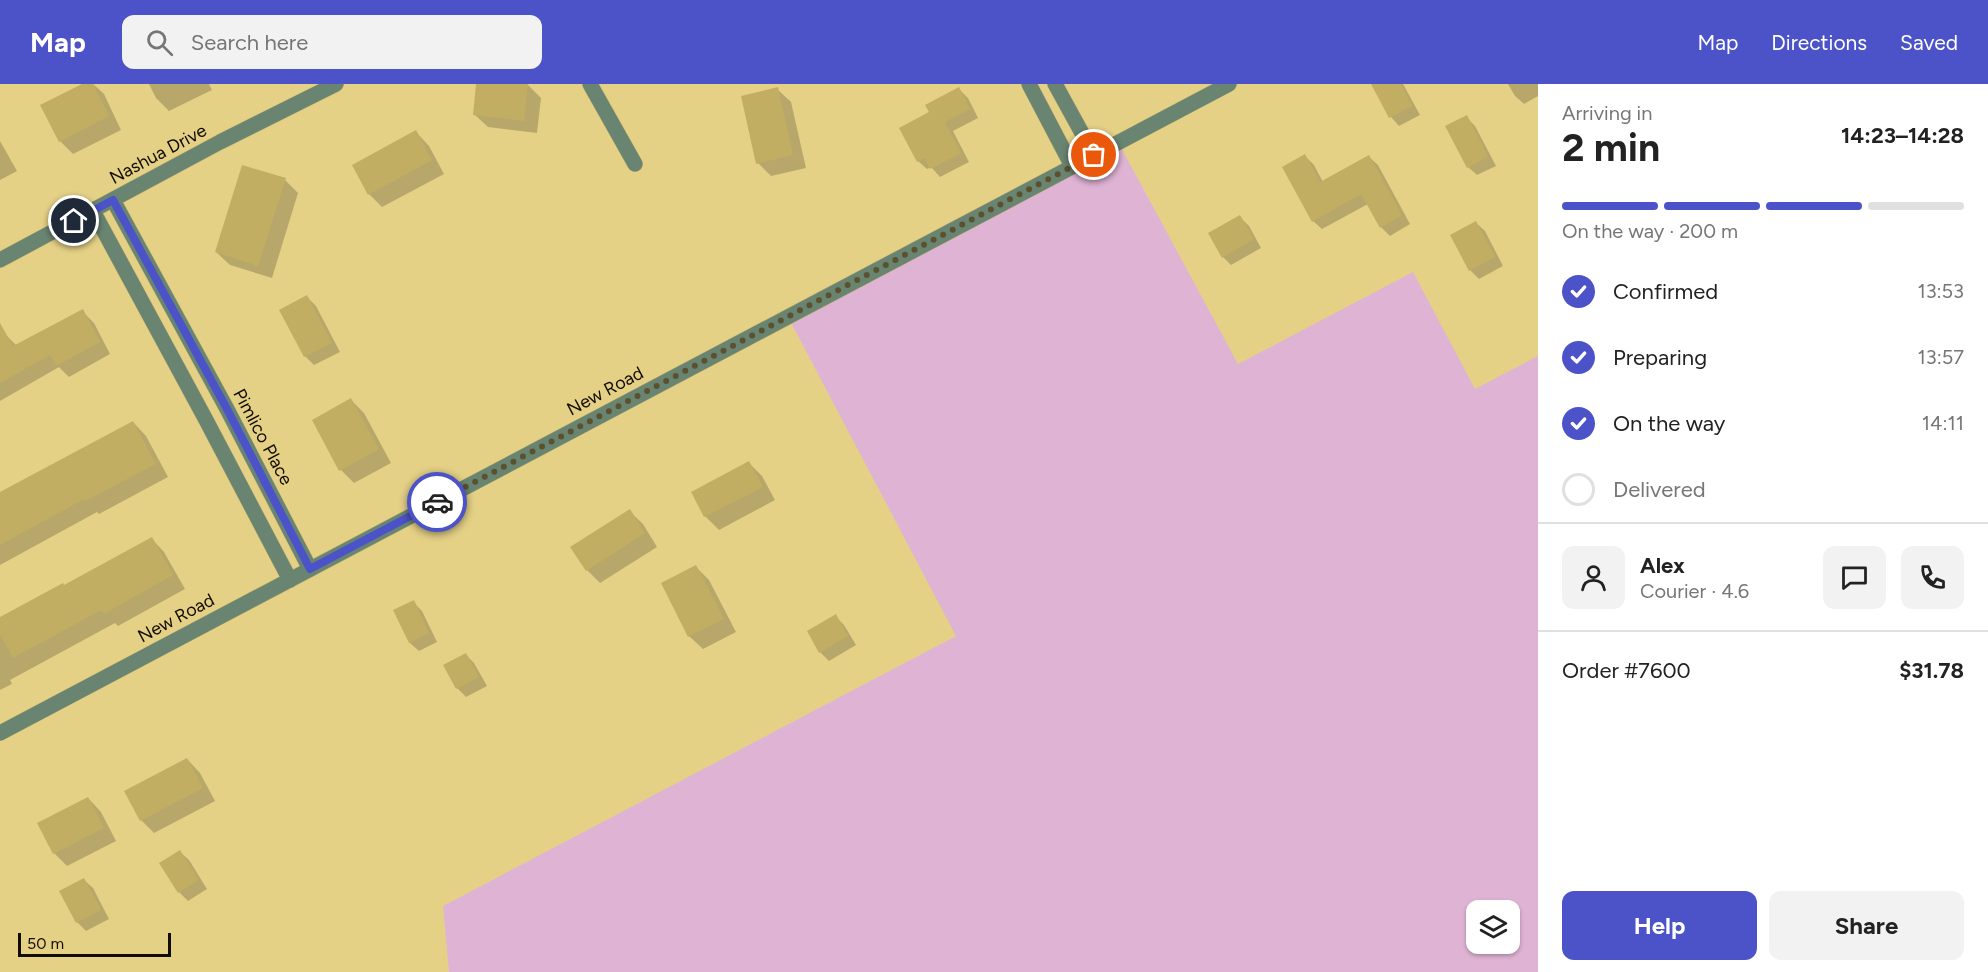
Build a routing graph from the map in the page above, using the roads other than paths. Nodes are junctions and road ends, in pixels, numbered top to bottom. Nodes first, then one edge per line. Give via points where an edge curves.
1 (336, 84) edge
2 (590, 84) edge
3 (1029, 84) edge
4 (1055, 84) edge
5 (1229, 84) edge
6 (1094, 155) junction
7 (635, 164) dead end
8 (1072, 166) junction
9 (113, 200) junction
10 (93, 211) junction
11 (0, 260) edge
12 (180, 323) junction
13 (160, 334) junction
14 (310, 569) junction
15 (290, 580) junction
16 (0, 734) edge

1 - 9 street, Nashua Drive
2 - 7 street
3 - 8 street
4 - 6 street
5 - 6 street, New Road
6 - 8 street, New Road
8 - 14 street, New Road
9 - 10 street, Nashua Drive
9 - 12 street, Pimlico Place
10 - 11 street, Nashua Drive
10 - 13 street
12 - 13 street
12 - 14 street, Pimlico Place
13 - 15 street
14 - 15 street, New Road
15 - 16 street, New Road

